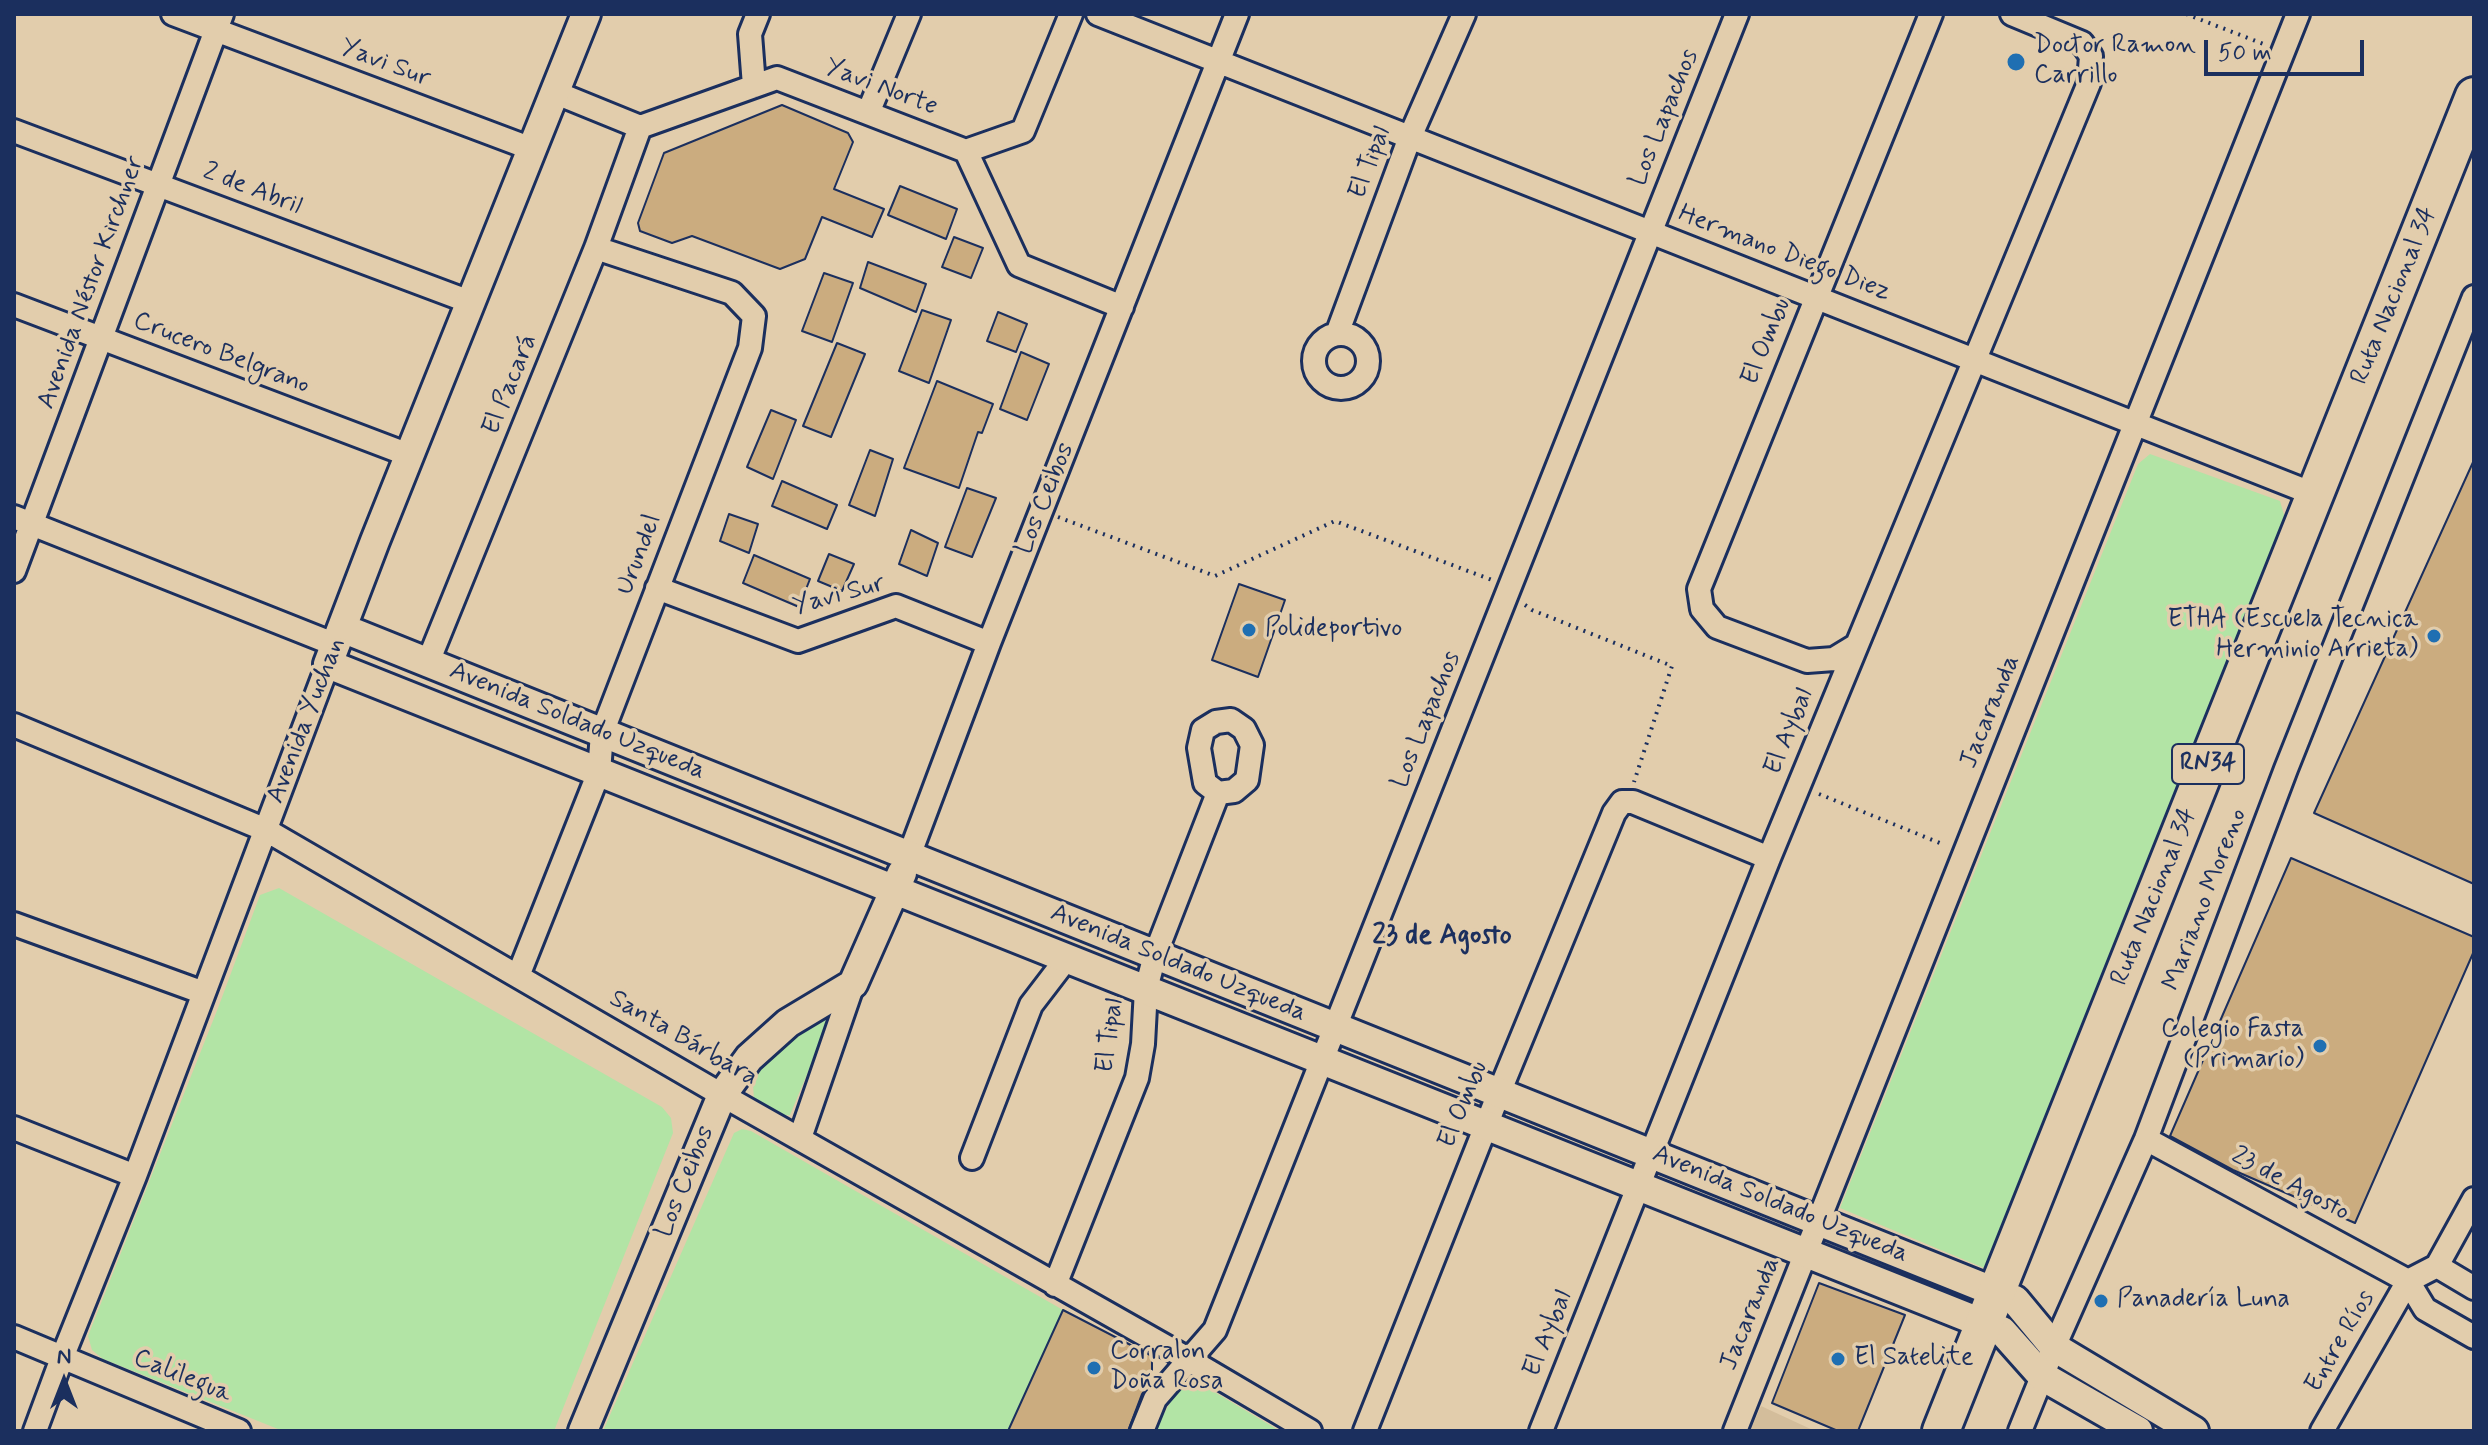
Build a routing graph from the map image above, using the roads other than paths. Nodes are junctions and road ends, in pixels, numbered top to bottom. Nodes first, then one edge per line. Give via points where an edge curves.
1 (173, 14) edge
2 (586, 14) edge
3 (758, 14) edge
4 (909, 14) edge
5 (1071, 14) edge
6 (1098, 14) edge
7 (1237, 14) edge
8 (1464, 14) edge
9 (1737, 14) edge
10 (1931, 14) edge
11 (2012, 14) edge
12 (2298, 14) edge
13 (219, 22) edge
14 (1218, 61) junction
15 (754, 86) junction
16 (554, 92) junction
17 (2474, 96) edge
18 (868, 113) junction
19 (640, 127) junction
20 (14, 131) edge
21 (1410, 137) junction
22 (532, 149) junction
23 (966, 151) junction
24 (2474, 161) edge
25 (159, 184) junction
26 (1650, 232) junction
27 (596, 248) junction
28 (1815, 297) junction
29 (2474, 297) edge
30 (470, 302) junction
31 (14, 305) edge
32 (1122, 307) junction
33 (1337, 334) dead end
34 (101, 338) junction
35 (1975, 359) junction
36 (2136, 424) junction
37 (409, 455) junction
38 (2316, 495) junction
39 (23, 520) edge
40 (14, 571) edge
41 (657, 588) junction
42 (989, 643) junction
43 (335, 645) junction
44 (1857, 645) junction
45 (428, 662) junction
46 (14, 725) edge
47 (602, 733) junction
48 (599, 772) junction
49 (1218, 793) dead end
50 (266, 830) junction
51 (909, 856) junction
52 (1769, 858) junction
53 (895, 890) junction
54 (14, 924) edge
55 (1155, 955) junction
56 (1067, 958) junction
57 (518, 976) junction
58 (853, 984) junction
59 (1146, 989) junction
60 (204, 993) junction
61 (1335, 1027) junction
62 (1322, 1060) junction
63 (1499, 1093) junction
64 (722, 1095) junction
65 (1486, 1125) junction
66 (14, 1128) edge
67 (800, 1138) junction
68 (2146, 1139) junction
69 (1651, 1154) junction
70 (972, 1158) dead end
71 (135, 1176) junction
72 (1639, 1186) junction
73 (2474, 1199) edge
74 (1818, 1221) junction
75 (1806, 1253) junction
76 (2437, 1266) junction
77 (2408, 1281) junction
78 (1055, 1285) junction
79 (2474, 1288) edge
80 (1999, 1312) junction
81 (14, 1337) edge
82 (2474, 1337) edge
83 (2054, 1347) junction
84 (62, 1358) junction
85 (1188, 1359) junction
86 (2042, 1376) junction
87 (35, 1431) edge
88 (239, 1431) edge
89 (583, 1431) edge
90 (1142, 1431) edge
91 (1310, 1431) edge
92 (1365, 1431) edge
93 (1541, 1431) edge
94 (1735, 1431) edge
95 (1941, 1431) edge
96 (1962, 1431) edge
97 (2020, 1431) edge
98 (2138, 1431) edge
99 (2194, 1431) edge
100 (2322, 1431) edge

1 - 13 street, Yavi Sur
2 - 16 street, Avenida Yuchan
3 - 15 street via 750,34
4 - 18 street
5 - 23 street via 1023,131
6 - 14 street, Hermano Diego Diez
7 - 14 street, Los Ceibos
8 - 21 street, El Tipal
9 - 26 street, Los Lapachos
10 - 28 street, El Ombu
11 - 35 street, El Aybal via 2082,43 2091,56 2089,83
12 - 36 street, Jacaranda
13 - 22 street, Yavi Sur
13 - 25 street, Avenida Néstor Kirchner
14 - 21 street, Hermano Diego Diez
14 - 32 street, Los Ceibos
15 - 18 street, Yavi Norte via 777,78
15 - 19 street, Yavi Norte
16 - 19 street
16 - 22 street, Avenida Yuchan
17 - 38 highway, Ruta Nacional 34 / RN34
18 - 23 street, Yavi Norte
19 - 27 street, El Pacará
20 - 25 street, 2 de Abril
21 - 26 street, Hermano Diego Diez
21 - 33 street, El Tipal
22 - 30 street, Avenida Yuchan
23 - 32 street via 1019,265
24 - 80 highway, Ruta Nacional 34 / RN34 via 2338,503
25 - 30 street, 2 de Abril
25 - 34 street, Avenida Néstor Kirchner
26 - 28 street, Hermano Diego Diez
26 - 61 street, Los Lapachos
27 - 41 street, Urundel via 732,293 754,316 750,348
27 - 45 street, El Pacará
28 - 35 street, Hermano Diego Diez
28 - 44 street, El Ombu via 1699,589 1702,609 1717,627 1807,661 1834,659
29 - 68 street, Mariano Moreno
30 - 37 street, Avenida Yuchan
31 - 34 street, Crucero Belgrano
32 - 42 street, Los Ceibos
34 - 37 street, Crucero Belgrano
34 - 39 street, Avenida Néstor Kirchner
35 - 36 street, Hermano Diego Diez
35 - 44 street, El Aybal
36 - 38 street, Hermano Diego Diez
36 - 74 street, Jacaranda
37 - 43 street, Avenida Yuchan
38 - 80 highway, Ruta Nacional 34 / RN34
39 - 40 street, Avenida Néstor Kirchner
39 - 43 street, Avenida Soldado Uzqueda
41 - 42 street, Yavi Sur via 798,641 896,606
41 - 47 street, Urundel
42 - 51 street, Los Ceibos
43 - 45 street, Avenida Soldado Uzqueda
43 - 48 street, Avenida Soldado Uzqueda
43 - 50 street, Avenida Yuchan
44 - 52 street, El Aybal
45 - 47 street, Avenida Soldado Uzqueda
46 - 50 street, Santa Bárbara
47 - 48 street, Urundel
47 - 51 street, Avenida Soldado Uzqueda
48 - 53 street, Avenida Soldado Uzqueda
48 - 57 street, Urundel
49 - 55 street, El Tipal
50 - 57 street, Santa Bárbara
50 - 60 street, Avenida Yuchan
51 - 53 street, Los Ceibos
51 - 55 street, Avenida Soldado Uzqueda
52 - 63 street, El Ombu via 1624,802 1614,813
52 - 69 street, El Aybal
53 - 56 street, Avenida Soldado Uzqueda
53 - 58 street, Los Ceibos
54 - 60 street
55 - 59 street, El Tipal
55 - 61 street, Avenida Soldado Uzqueda
56 - 59 street, Avenida Soldado Uzqueda
56 - 70 street via 1031,1005
57 - 64 street, Santa Bárbara
58 - 64 street, Los Ceibos via 788,1023 749,1058
58 - 67 street, Los Ceibos
59 - 62 street, Avenida Soldado Uzqueda
59 - 78 street, El Tipal via 1137,1078
60 - 71 street, Avenida Yuchan
61 - 62 street, Los Lapachos
61 - 63 street, Avenida Soldado Uzqueda
62 - 65 street, Avenida Soldado Uzqueda
62 - 85 street, Los Lapachos via 1215,1330
63 - 65 street, El Ombu
63 - 69 street, Avenida Soldado Uzqueda
64 - 67 street, Santa Bárbara
64 - 89 street, Los Ceibos
65 - 72 street, Avenida Soldado Uzqueda
65 - 92 street, El Ombu
66 - 71 street
67 - 78 street, Santa Bárbara
68 - 77 street, 23 de Agosto
68 - 83 street, Mariano Moreno
69 - 72 street, El Aybal
69 - 74 street, Avenida Soldado Uzqueda
71 - 84 street, Avenida Yuchan
72 - 75 street, Avenida Soldado Uzqueda
72 - 93 street, El Aybal
73 - 76 street
74 - 75 street, Jacaranda
74 - 80 street, Avenida Soldado Uzqueda
75 - 80 street, Avenida Soldado Uzqueda
75 - 94 street, Jacaranda
76 - 77 street
76 - 79 street
77 - 82 street, 23 de Agosto via 2425,1309
77 - 100 street, Entre Ríos
78 - 85 street, Santa Bárbara
80 - 83 street
80 - 86 street
80 - 95 highway, Ruta Nacional 34 / RN34
80 - 96 highway, Ruta Nacional 34 / RN34
81 - 84 street, Calilegua
83 - 86 street, Mariano Moreno
83 - 99 street
84 - 87 street, Avenida Yuchan
84 - 88 street, Calilegua
85 - 90 street, Los Lapachos via 1155,1399
85 - 91 street, Santa Bárbara
86 - 97 street, Mariano Moreno
86 - 98 street

